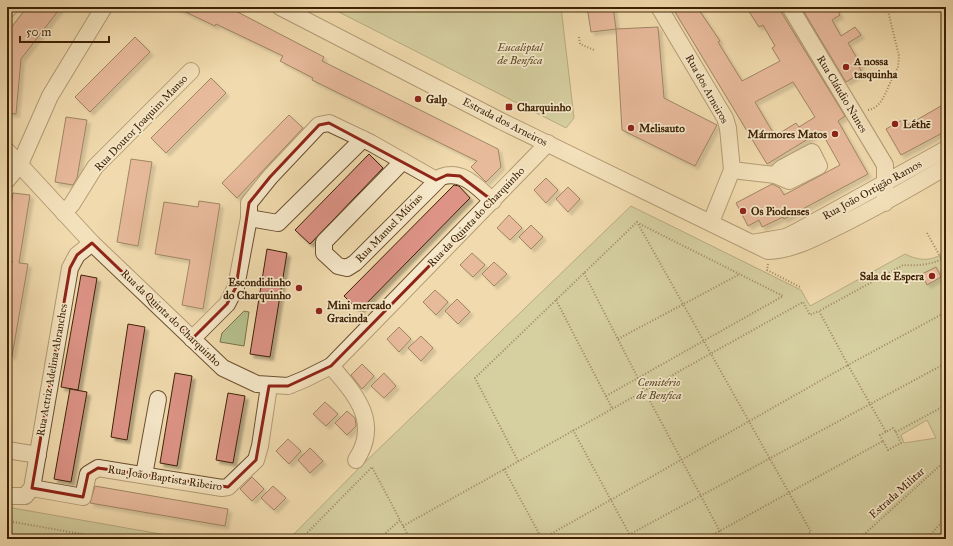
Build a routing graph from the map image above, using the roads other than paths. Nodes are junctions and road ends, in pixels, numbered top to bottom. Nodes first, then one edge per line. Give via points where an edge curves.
1 (10, 7) edge
2 (104, 7) edge
3 (280, 7) edge
4 (659, 7) edge
5 (790, 7) edge
6 (7, 10) edge
7 (191, 71) dead end
8 (363, 139) junction
9 (548, 143) junction
10 (946, 149) edge
11 (7, 151) edge
12 (403, 161) junction
13 (20, 164) junction
14 (946, 167) edge
15 (732, 170) junction
16 (774, 175) dead end
17 (7, 180) edge
18 (436, 180) junction
19 (885, 183) junction
20 (493, 201) junction
21 (885, 203) junction
22 (64, 213) junction
23 (249, 218) junction
24 (711, 222) junction
25 (92, 242) junction
26 (752, 243) junction
27 (192, 339) junction
28 (331, 366) junction
29 (269, 386) junction
30 (158, 400) dead end
31 (7, 450) edge
32 (38, 455) junction
33 (356, 460) dead end
34 (144, 475) junction
35 (32, 488) junction
36 (12, 497) edge

1 - 6 street
2 - 13 street via 50,96
3 - 9 street, Estrada dos Arneiros
4 - 15 street, Rua dos Arneiros via 724,118 728,128
5 - 19 street, Rua Cláudio Nunes via 885,165
7 - 22 street, Rua Doutor Joaquim Manso via 95,167
8 - 12 street
8 - 23 street via 278,223
8 - 23 street via 329,123 319,125 249,203
9 - 20 street, Rua da Quinta do Charquinho
9 - 24 street, Estrada dos Arneiros
10 - 19 street, Rua João Ortigão Ramos
11 - 13 street, Rua da Quinta do Charquinho
12 - 18 street
12 - 18 street, Rua Manuel Múrias via 324,242 324,253 338,266 347,268 355,263
13 - 17 street
13 - 22 street, Rua da Quinta do Charquinho
14 - 21 street, Rua João Ortigão Ramos
15 - 16 street
15 - 24 street, Rua dos Arneiros
18 - 20 street via 448,175 460,176
19 - 21 street, Rua Cláudio Nunes
19 - 26 street, Rua João Ortigão Ramos via 786,237
20 - 28 street, Rua da Quinta do Charquinho
21 - 26 street, Rua João Ortigão Ramos via 789,249 768,251
22 - 25 street, Rua da Quinta do Charquinho
23 - 27 street via 236,287 227,304
24 - 26 street, Estrada dos Arneiros
25 - 27 street, Rua da Quinta do Charquinho
25 - 32 street, Rua Actriz Adelina Abranches via 77,255 70,268
27 - 29 street, Rua da Quinta do Charquinho via 223,368 246,380
28 - 29 street, Rua da Quinta do Charquinho via 288,386
28 - 33 street via 355,394 363,411 367,434
29 - 34 street, Rua João Baptista Ribeiro via 256,460 231,485 222,488
30 - 34 street
31 - 32 street
32 - 35 street, Rua Actriz Adelina Abranches
34 - 35 street, Rua João Baptista Ribeiro via 94,469 86,478 83,497
35 - 36 street via 28,495

